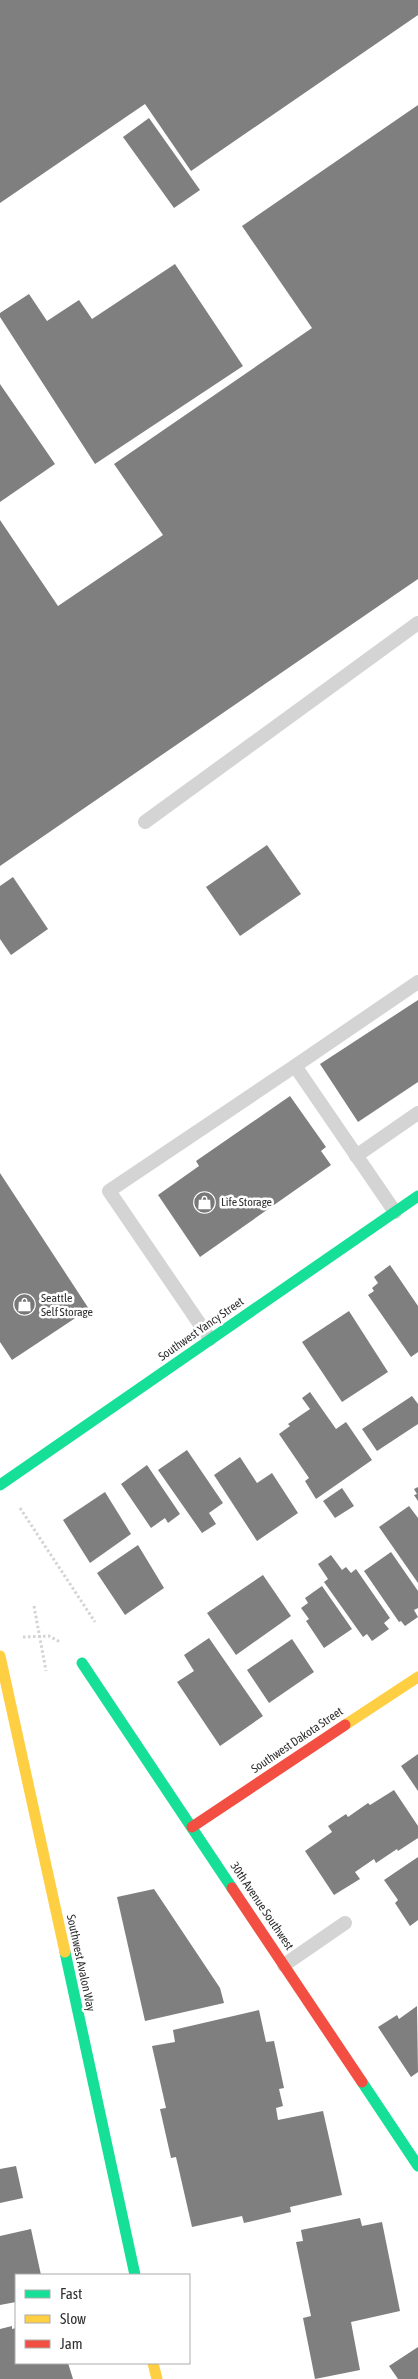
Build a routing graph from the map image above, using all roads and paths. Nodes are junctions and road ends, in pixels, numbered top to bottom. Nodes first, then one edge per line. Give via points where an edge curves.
1 (417, 625) edge
2 (144, 822) dead end
3 (418, 982) edge
4 (295, 1066) junction
5 (418, 1113) edge
6 (356, 1156) junction
7 (418, 1196) edge
8 (395, 1212) junction
9 (210, 1339) junction
10 (0, 1485) edge
11 (17, 1503) dead end
12 (34, 1606) dead end
13 (96, 1622) dead end
14 (0, 1656) edge
15 (82, 1663) dead end
16 (46, 1671) dead end
17 (418, 1677) edge
18 (192, 1827) junction
19 (345, 1923) dead end
20 (284, 1965) junction
21 (418, 2166) edge
22 (135, 2274) edge
23 (153, 2364) edge
24 (157, 2379) edge

1 - 2 lane
3 - 4 lane
4 - 6 lane
4 - 9 lane via 108,1191
5 - 6 lane
6 - 8 lane
7 - 8 street, Southwest Yancy Street
8 - 9 street, Southwest Yancy Street
9 - 10 street, Southwest Yancy Street
11 - 13 path
12 - 16 path
14 - 22 street, Southwest Avalon Way
15 - 18 street, 30th Avenue Southwest
17 - 18 street, Southwest Dakota Street
18 - 20 street, 30th Avenue Southwest
19 - 20 lane
20 - 21 street, 30th Avenue Southwest
23 - 24 street

